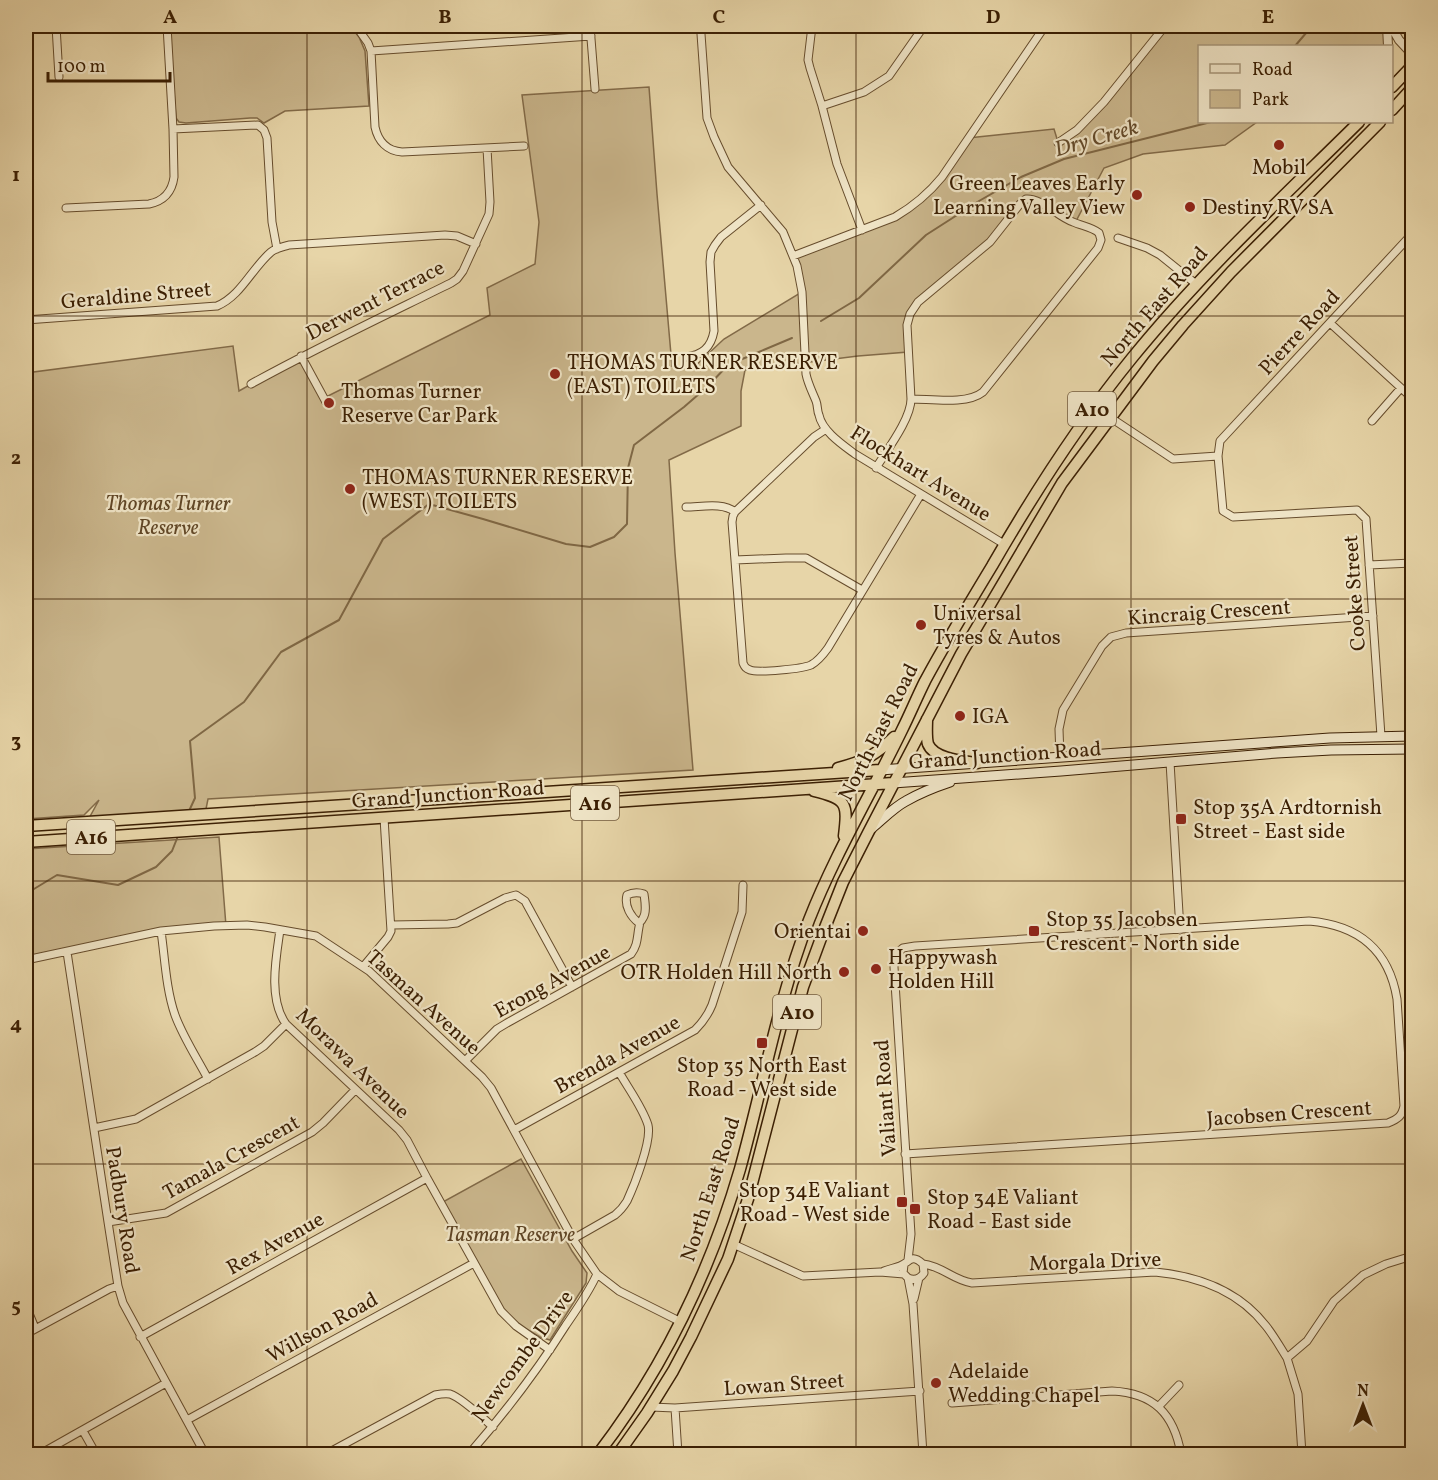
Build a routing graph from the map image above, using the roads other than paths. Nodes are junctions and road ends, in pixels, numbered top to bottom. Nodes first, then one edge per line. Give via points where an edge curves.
1 (56, 26) edge
2 (167, 26) edge
3 (356, 26) edge
4 (590, 26) edge
5 (702, 26) edge
6 (812, 26) edge
7 (924, 26) edge
8 (1045, 26) edge
9 (1165, 26) edge
10 (1389, 26) edge
11 (591, 36) junction
12 (1388, 45) edge
13 (371, 51) junction
14 (1413, 54) edge
15 (1413, 66) edge
16 (59, 77) dead end
17 (1393, 86) edge
18 (1413, 88) edge
19 (595, 89) dead end
20 (822, 106) junction
21 (1393, 109) edge
22 (1358, 123) edge
23 (1379, 123) edge
24 (173, 129) junction
25 (1058, 143) dead end
26 (524, 146) dead end
27 (487, 148) junction
28 (760, 205) junction
29 (66, 208) dead end
30 (862, 230) junction
31 (1413, 234) edge
32 (1118, 238) dead end
33 (1406, 241) junction
34 (476, 244) junction
35 (1413, 248) edge
36 (277, 249) junction
37 (793, 256) junction
38 (1221, 283) junction
39 (1196, 284) junction
40 (1197, 309) junction
41 (26, 320) edge
42 (1330, 323) junction
43 (302, 356) junction
44 (686, 357) dead end
45 (250, 384) dead end
46 (1401, 388) junction
47 (1413, 398) edge
48 (911, 399) junction
49 (326, 402) dead end
50 (1111, 418) junction
51 (1372, 421) dead end
52 (826, 429) junction
53 (1218, 456) junction
54 (876, 468) junction
55 (921, 494) junction
56 (686, 507) dead end
57 (735, 512) junction
58 (1030, 535) junction
59 (1004, 544) junction
60 (735, 560) junction
61 (1413, 563) edge
62 (1369, 565) junction
63 (1011, 568) junction
64 (862, 590) junction
65 (1373, 616) junction
66 (928, 716) junction
67 (902, 729) junction
68 (1381, 736) junction
69 (1413, 736) edge
70 (1170, 749) junction
71 (1413, 749) edge
72 (1380, 750) junction
73 (1060, 758) junction
74 (1170, 762) junction
75 (977, 763) junction
76 (901, 768) junction
77 (880, 770) junction
78 (1060, 771) junction
79 (809, 775) junction
80 (961, 778) junction
81 (678, 783) junction
82 (893, 783) junction
83 (873, 784) junction
84 (806, 789) junction
85 (679, 797) junction
86 (383, 802) junction
87 (384, 818) junction
88 (26, 826) edge
89 (868, 833) junction
90 (26, 842) edge
91 (842, 845) junction
92 (743, 885) dead end
93 (639, 923) dead end
94 (392, 925) junction
95 (280, 930) junction
96 (1180, 930) junction
97 (161, 931) junction
98 (67, 952) junction
99 (894, 959) joint
100 (26, 960) edge
101 (363, 967) junction
102 (572, 987) junction
103 (285, 1024) junction
104 (466, 1060) junction
105 (619, 1072) junction
106 (208, 1079) junction
107 (355, 1090) junction
108 (94, 1128) junction
109 (514, 1130) junction
110 (905, 1154) junction
111 (427, 1178) junction
112 (725, 1216) junction
113 (108, 1222) junction
114 (910, 1234) junction
115 (573, 1239) junction
116 (733, 1244) junction
117 (710, 1255) junction
118 (1413, 1256) edge
119 (920, 1261) junction
120 (906, 1262) junction
121 (474, 1263) junction
122 (880, 1272) junction
123 (946, 1272) junction
124 (597, 1274) junction
125 (906, 1276) junction
126 (922, 1276) junction
127 (118, 1286) junction
128 (913, 1304) junction
129 (26, 1306) edge
130 (681, 1322) junction
131 (35, 1328) junction
132 (26, 1334) edge
133 (140, 1336) junction
134 (550, 1350) junction
135 (1287, 1358) junction
136 (166, 1383) junction
137 (1179, 1385) dead end
138 (646, 1387) junction
139 (920, 1391) junction
140 (951, 1403) dead end
141 (1159, 1406) junction
142 (651, 1407) junction
143 (675, 1408) junction
144 (187, 1420) junction
145 (622, 1423) junction
146 (493, 1427) junction
147 (83, 1431) junction
148 (40, 1455) edge
149 (96, 1455) edge
150 (205, 1455) edge
151 (326, 1455) edge
152 (469, 1455) edge
153 (598, 1455) edge
154 (618, 1455) edge
155 (678, 1455) edge
156 (923, 1455) edge
157 (1181, 1455) edge
158 (1302, 1455) edge

1 - 16 street
2 - 24 street
3 - 13 street
4 - 11 street
5 - 28 street, Flockhart Avenue via 708,122 728,167
6 - 20 street via 809,63
7 - 20 street via 889,75 875,86
8 - 30 street via 936,184 905,211
9 - 25 street via 1104,102
10 - 12 street
10 - 14 street
11 - 13 street
11 - 19 street
13 - 27 street via 375,122 382,142 398,152
15 - 17 highway
18 - 21 highway
20 - 30 street via 837,164
22 - 39 highway, North East Road / A10
23 - 38 highway, North East Road / A10
24 - 29 street via 174,181 166,196 145,204
24 - 36 street via 258,124 263,128
26 - 27 street
27 - 34 street, Derwent Terrace via 490,209
28 - 37 street, Flockhart Avenue via 783,232
28 - 44 street via 713,248 710,262 714,331 704,351
30 - 37 street
31 - 33 street, Pierre Road
32 - 39 street via 1160,255
33 - 35 street
33 - 42 street, Pierre Road
34 - 36 street via 445,234 294,244
34 - 43 street, Derwent Terrace via 461,274 451,283
36 - 41 street, Geraldine Street via 229,300 217,306
37 - 52 street, Flockhart Avenue via 802,294 808,384
38 - 39 highway via 1208,287
38 - 40 highway, North East Road / A10
39 - 40 highway
39 - 59 highway, North East Road / A10 via 1088,414
40 - 50 highway, North East Road / A10
42 - 46 street
42 - 53 street, Pierre Road via 1220,441
43 - 45 street, Derwent Terrace
43 - 49 street
46 - 47 street
46 - 51 street
48 - 48 street via 907,334 912,310 990,242 1026,199 1096,231 1100,246 980,395 966,400
48 - 54 street via 909,412
50 - 53 street via 1173,459
50 - 58 highway, North East Road / A10 via 1062,483
52 - 54 street, Flockhart Avenue
52 - 57 street
53 - 62 street, Cooke Street via 1223,511 1233,517 1357,510 1366,519
54 - 55 street, Flockhart Avenue
55 - 59 street, Flockhart Avenue
55 - 64 street
56 - 57 street via 722,506
57 - 60 street
58 - 59 highway via 1019,542
58 - 63 highway, North East Road / A10
59 - 63 highway
59 - 67 highway, North East Road / A10 via 927,677
60 - 64 street via 806,558
60 - 64 street via 741,658 746,668 752,670 797,669 815,663
61 - 62 street
62 - 65 street, Cooke Street
63 - 66 highway, North East Road / A10
65 - 68 street, Cooke Street
65 - 73 street, Kincraig Crescent via 1111,637 1063,710
66 - 75 highway via 928,740 934,752
66 - 76 highway, North East Road / A10
67 - 77 highway, North East Road / A10
67 - 79 highway via 863,761
68 - 69 main road, Grand Junction Road / A16
68 - 70 main road, Grand Junction Road / A16
68 - 72 main road
70 - 73 main road, Grand Junction Road / A16
70 - 74 main road
71 - 72 main road, Grand Junction Road / A16
72 - 74 main road, Grand Junction Road / A16
73 - 75 main road, Grand Junction Road / A16
73 - 78 main road
74 - 78 main road, Grand Junction Road / A16
74 - 96 street
75 - 76 main road, Grand Junction Road / A16
76 - 77 main road, Grand Junction Road / A16
76 - 82 highway, North East Road / A10
77 - 79 highway, Grand Junction Road / A16
77 - 83 highway, North East Road / A10
78 - 80 main road, Grand Junction Road / A16
79 - 81 highway, Grand Junction Road / A16
80 - 82 main road, Grand Junction Road / A16
80 - 89 main road via 906,801
81 - 85 highway
81 - 86 highway, Grand Junction Road / A16
82 - 83 highway, Grand Junction Road / A16
82 - 89 highway, North East Road / A10
83 - 84 highway, Grand Junction Road / A16
83 - 91 highway, North East Road / A10
84 - 85 highway, Grand Junction Road / A16
84 - 91 highway via 832,795 845,806
85 - 87 highway, Grand Junction Road / A16
86 - 87 highway
86 - 88 highway, Grand Junction Road / A16
87 - 90 highway, Grand Junction Road / A16
87 - 94 street
89 - 116 highway, North East Road / A10 via 837,897 804,987
91 - 112 highway, North East Road / A10 via 792,970
92 - 105 street, Brenda Avenue via 742,912 707,1017 695,1030
93 - 102 street, Erong Avenue via 638,941 631,954
94 - 101 street via 388,937
94 - 102 street via 457,922 516,895 525,901
95 - 97 street, Tasman Avenue via 247,925
95 - 101 street, Tasman Avenue via 316,936
95 - 103 street, Morawa Avenue via 275,980
96 - 99 street, Jacobsen Crescent via 915,946 903,948
96 - 110 street, Jacobsen Crescent via 1310,921 1346,929 1365,940 1385,963 1394,984 1404,1106 1399,1118 1378,1124
97 - 98 street, Tasman Avenue
97 - 106 street via 175,1013
98 - 100 street, Tasman Avenue
98 - 108 street, Padbury Road
99 - 110 street, Valiant Road
101 - 104 street, Tasman Avenue
102 - 104 street, Erong Avenue via 497,1029
103 - 106 street via 264,1046
103 - 107 street, Morawa Avenue
104 - 109 street, Tasman Avenue via 491,1088
105 - 109 street, Brenda Avenue
105 - 115 street via 648,1124 643,1158 621,1210
106 - 108 street via 136,1119
107 - 111 street, Morawa Avenue via 399,1130
107 - 113 street, Tamala Crescent via 312,1132 166,1213
108 - 113 street, Padbury Road
109 - 115 street, Tasman Avenue
110 - 114 street, Valiant Road
111 - 121 street, Morawa Avenue
111 - 133 street, Rex Avenue
112 - 116 highway
112 - 117 highway, North East Road / A10
113 - 127 street, Padbury Road
114 - 119 street, Valiant Road
114 - 120 street, Valiant Road
115 - 124 street, Tasman Avenue
116 - 117 highway
116 - 122 street via 803,1276
116 - 142 highway, North East Road / A10 via 692,1337
117 - 130 highway, North East Road / A10
118 - 135 street via 1363,1275 1334,1301 1307,1341
119 - 120 street
119 - 123 street, Morgala Drive
119 - 126 street
120 - 122 street
120 - 125 street
121 - 134 street, Morawa Avenue via 509,1320
121 - 144 street, Willson Road
122 - 125 street
123 - 126 street, Morgala Drive
123 - 135 street, Morgala Drive via 972,1283 1155,1272 1185,1276 1216,1287 1244,1304 1266,1326
124 - 130 street, Tasman Avenue via 618,1291
124 - 134 street, Newcombe Drive
125 - 126 street via 915,1280
125 - 128 street
126 - 128 street
127 - 131 street
127 - 133 street, Padbury Road
128 - 139 street
129 - 131 street
130 - 138 highway, North East Road / A10
131 - 132 street
133 - 136 street, Padbury Road
134 - 146 street, Newcombe Drive
135 - 158 street, Morgala Drive via 1298,1394
136 - 144 street, Padbury Road
136 - 147 street
137 - 141 street
138 - 142 highway
138 - 145 highway, North East Road / A10
139 - 143 street, Lowan Street
139 - 156 street
140 - 141 street via 1112,1391 1138,1395
141 - 157 street via 1169,1418
142 - 143 street, Lowan Street
142 - 145 highway
142 - 154 highway, North East Road / A10
143 - 155 street
144 - 150 street, Padbury Road
145 - 153 highway, North East Road / A10
146 - 151 street via 458,1398 435,1395
146 - 152 street, Newcombe Drive
147 - 148 street
147 - 149 street

